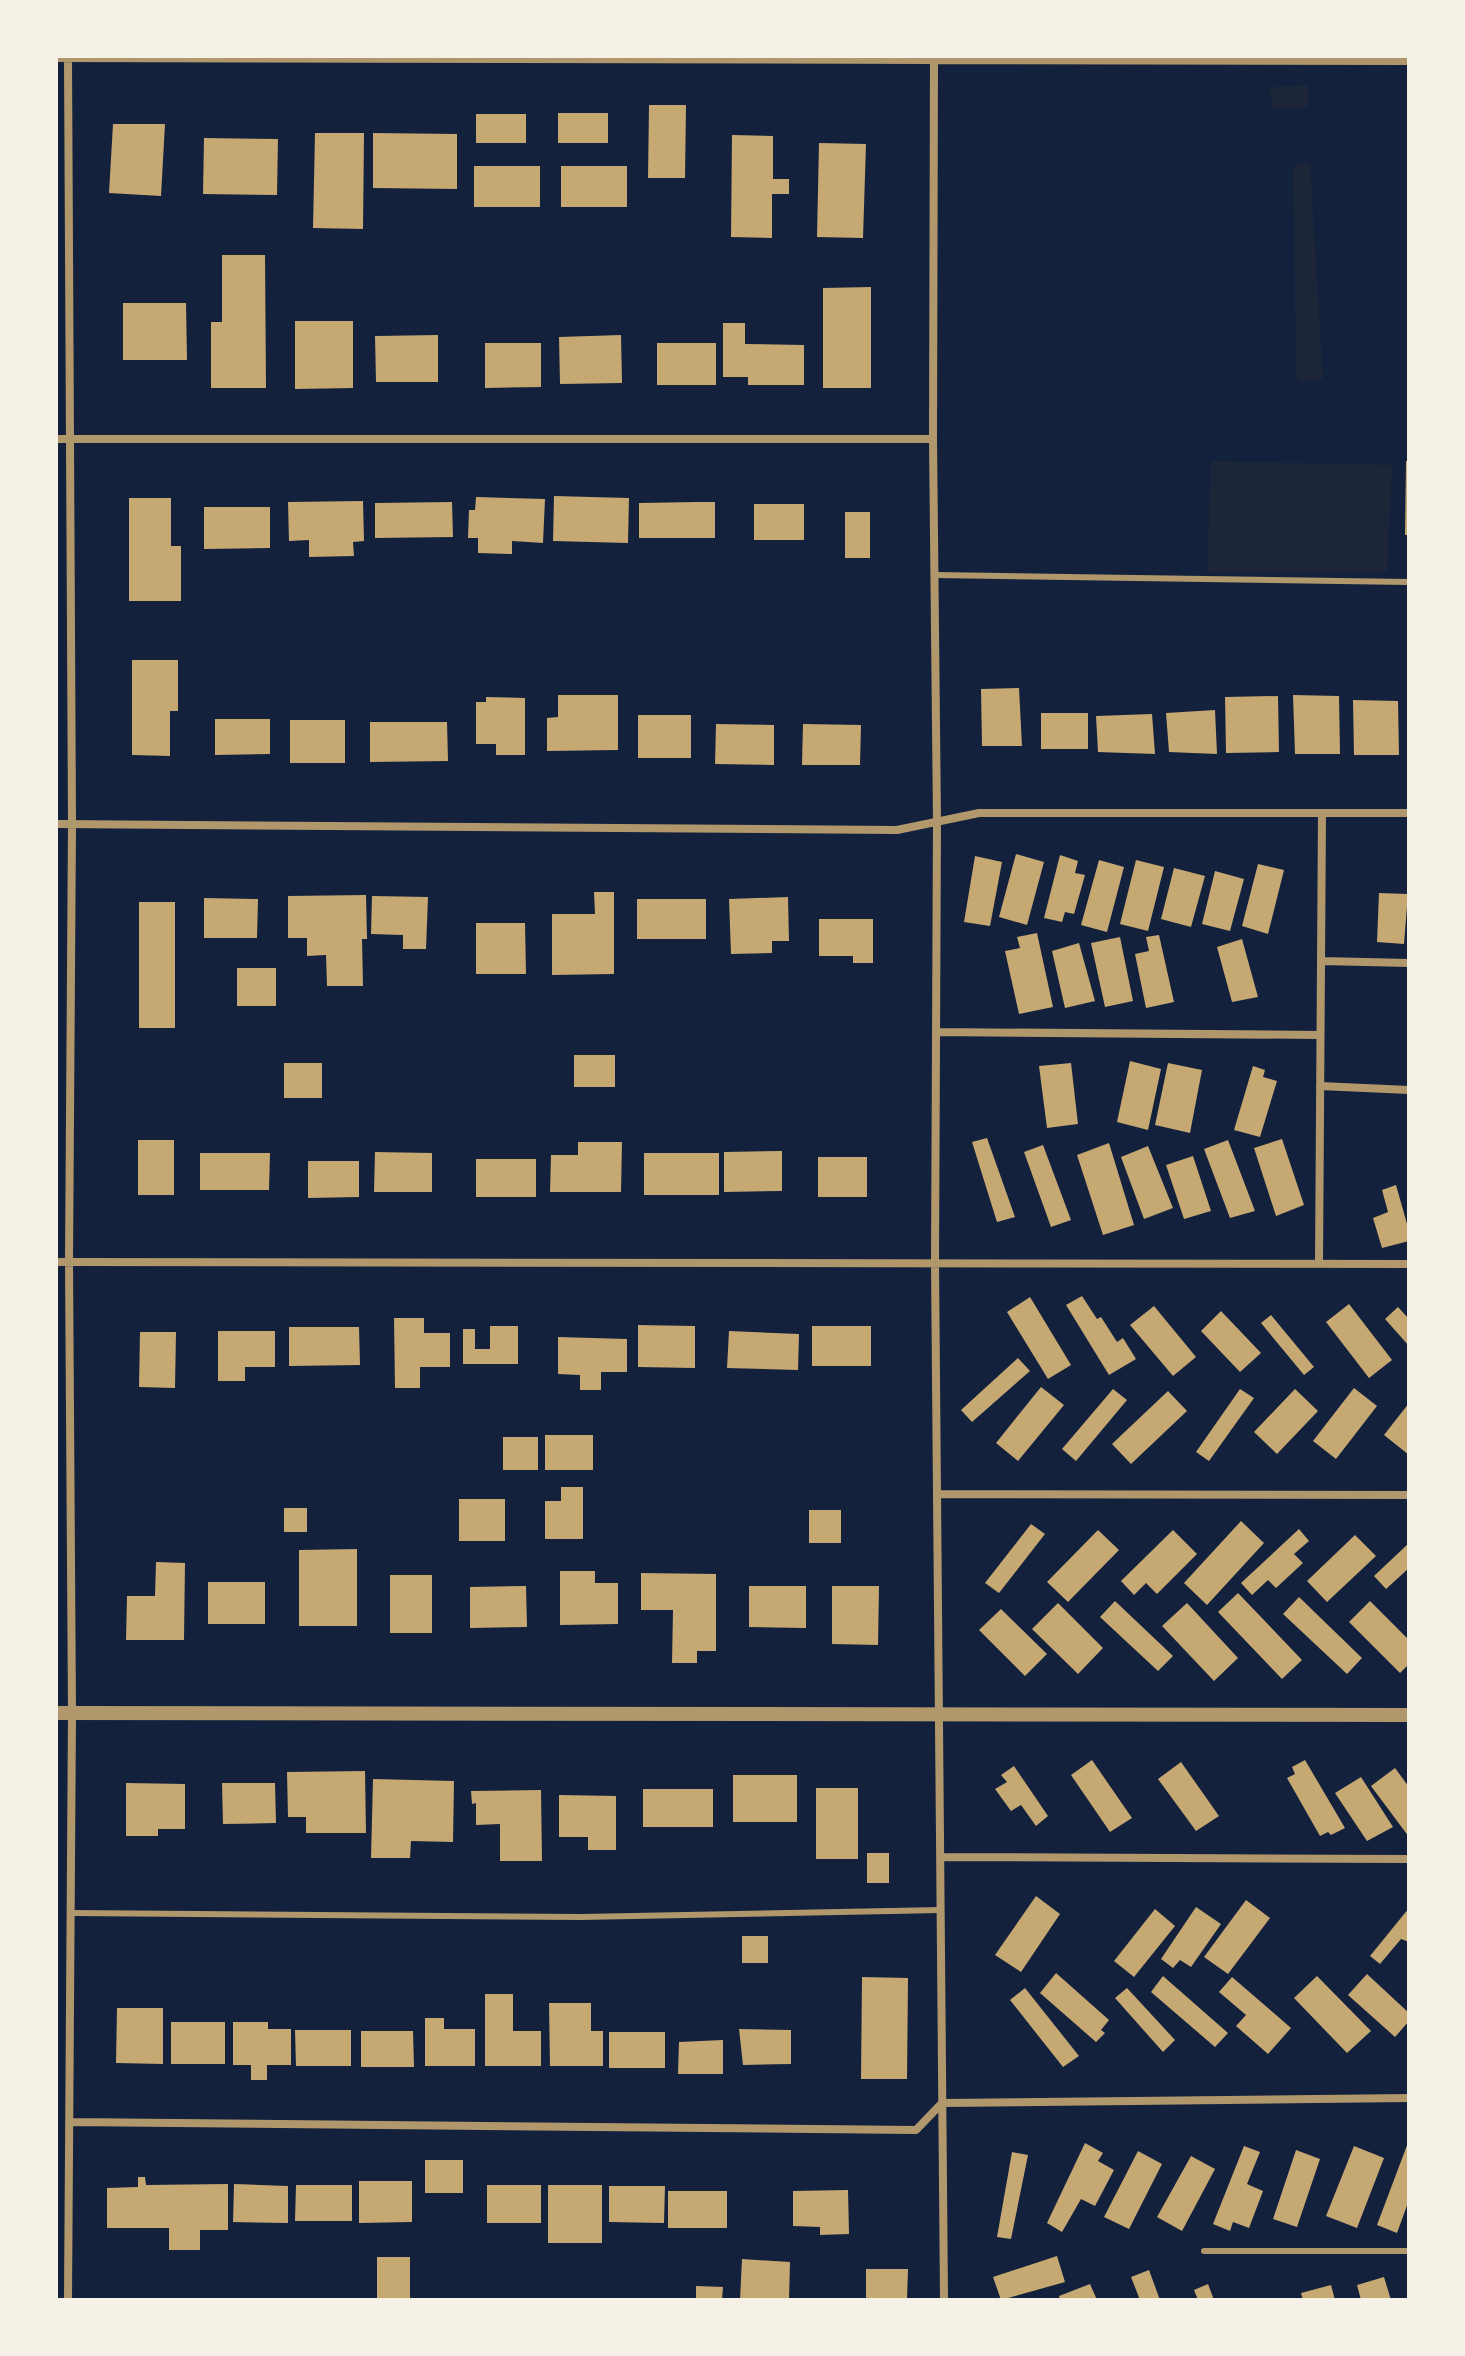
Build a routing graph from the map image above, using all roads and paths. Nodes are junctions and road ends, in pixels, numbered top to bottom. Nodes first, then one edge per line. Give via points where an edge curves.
1 (114, 57) edge
2 (327, 57) edge
3 (56, 58) edge
4 (68, 58) edge
5 (934, 58) edge
6 (1147, 58) edge
7 (1195, 58) edge
8 (1409, 61) edge
9 (56, 439) edge
10 (68, 439) junction
11 (933, 439) junction
12 (935, 575) junction
13 (1409, 582) edge
14 (1322, 813) junction
15 (1409, 813) edge
16 (937, 821) junction
17 (56, 824) edge
18 (72, 824) junction
19 (1321, 961) junction
20 (1409, 963) edge
21 (936, 1032) junction
22 (1320, 1035) junction
23 (1320, 1086) junction
24 (1409, 1090) edge
25 (56, 1262) edge
26 (69, 1262) junction
27 (935, 1263) junction
28 (1319, 1264) junction
29 (1409, 1264) edge
30 (938, 1494) junction
31 (1409, 1495) edge
32 (56, 1713) edge
33 (72, 1713) junction
34 (941, 1714) junction
35 (1409, 1715) edge
36 (941, 1857) junction
37 (1409, 1859) edge
38 (941, 1910) junction
39 (71, 1913) junction
40 (1409, 2098) edge
41 (942, 2103) junction
42 (70, 2122) junction
43 (1204, 2251) dead end
44 (1409, 2251) edge
45 (68, 2300) edge
46 (944, 2300) edge

1 - 2 street
1 - 4 street
2 - 5 street
3 - 4 street
4 - 10 street
5 - 6 street
5 - 11 street
6 - 7 street
7 - 8 street
9 - 10 street
10 - 11 street
10 - 18 street
11 - 12 street
12 - 13 lane
12 - 16 street
14 - 15 street
14 - 16 street via 979,813
14 - 19 street
16 - 18 street via 897,830
16 - 21 street
17 - 18 street
18 - 26 street
19 - 20 street
19 - 22 street
21 - 22 street
21 - 27 street
22 - 23 street
23 - 24 street
23 - 28 street
25 - 26 street
26 - 27 street
26 - 33 street
27 - 28 street
27 - 30 street
28 - 29 street
30 - 31 street
30 - 34 street
32 - 33 street
33 - 34 street
33 - 39 street
34 - 35 street
34 - 36 street
36 - 37 street
36 - 38 street
38 - 39 lane via 581,1917
38 - 41 street
39 - 42 street
40 - 41 street
41 - 42 street via 916,2130
41 - 46 street
42 - 45 street
43 - 44 lane

